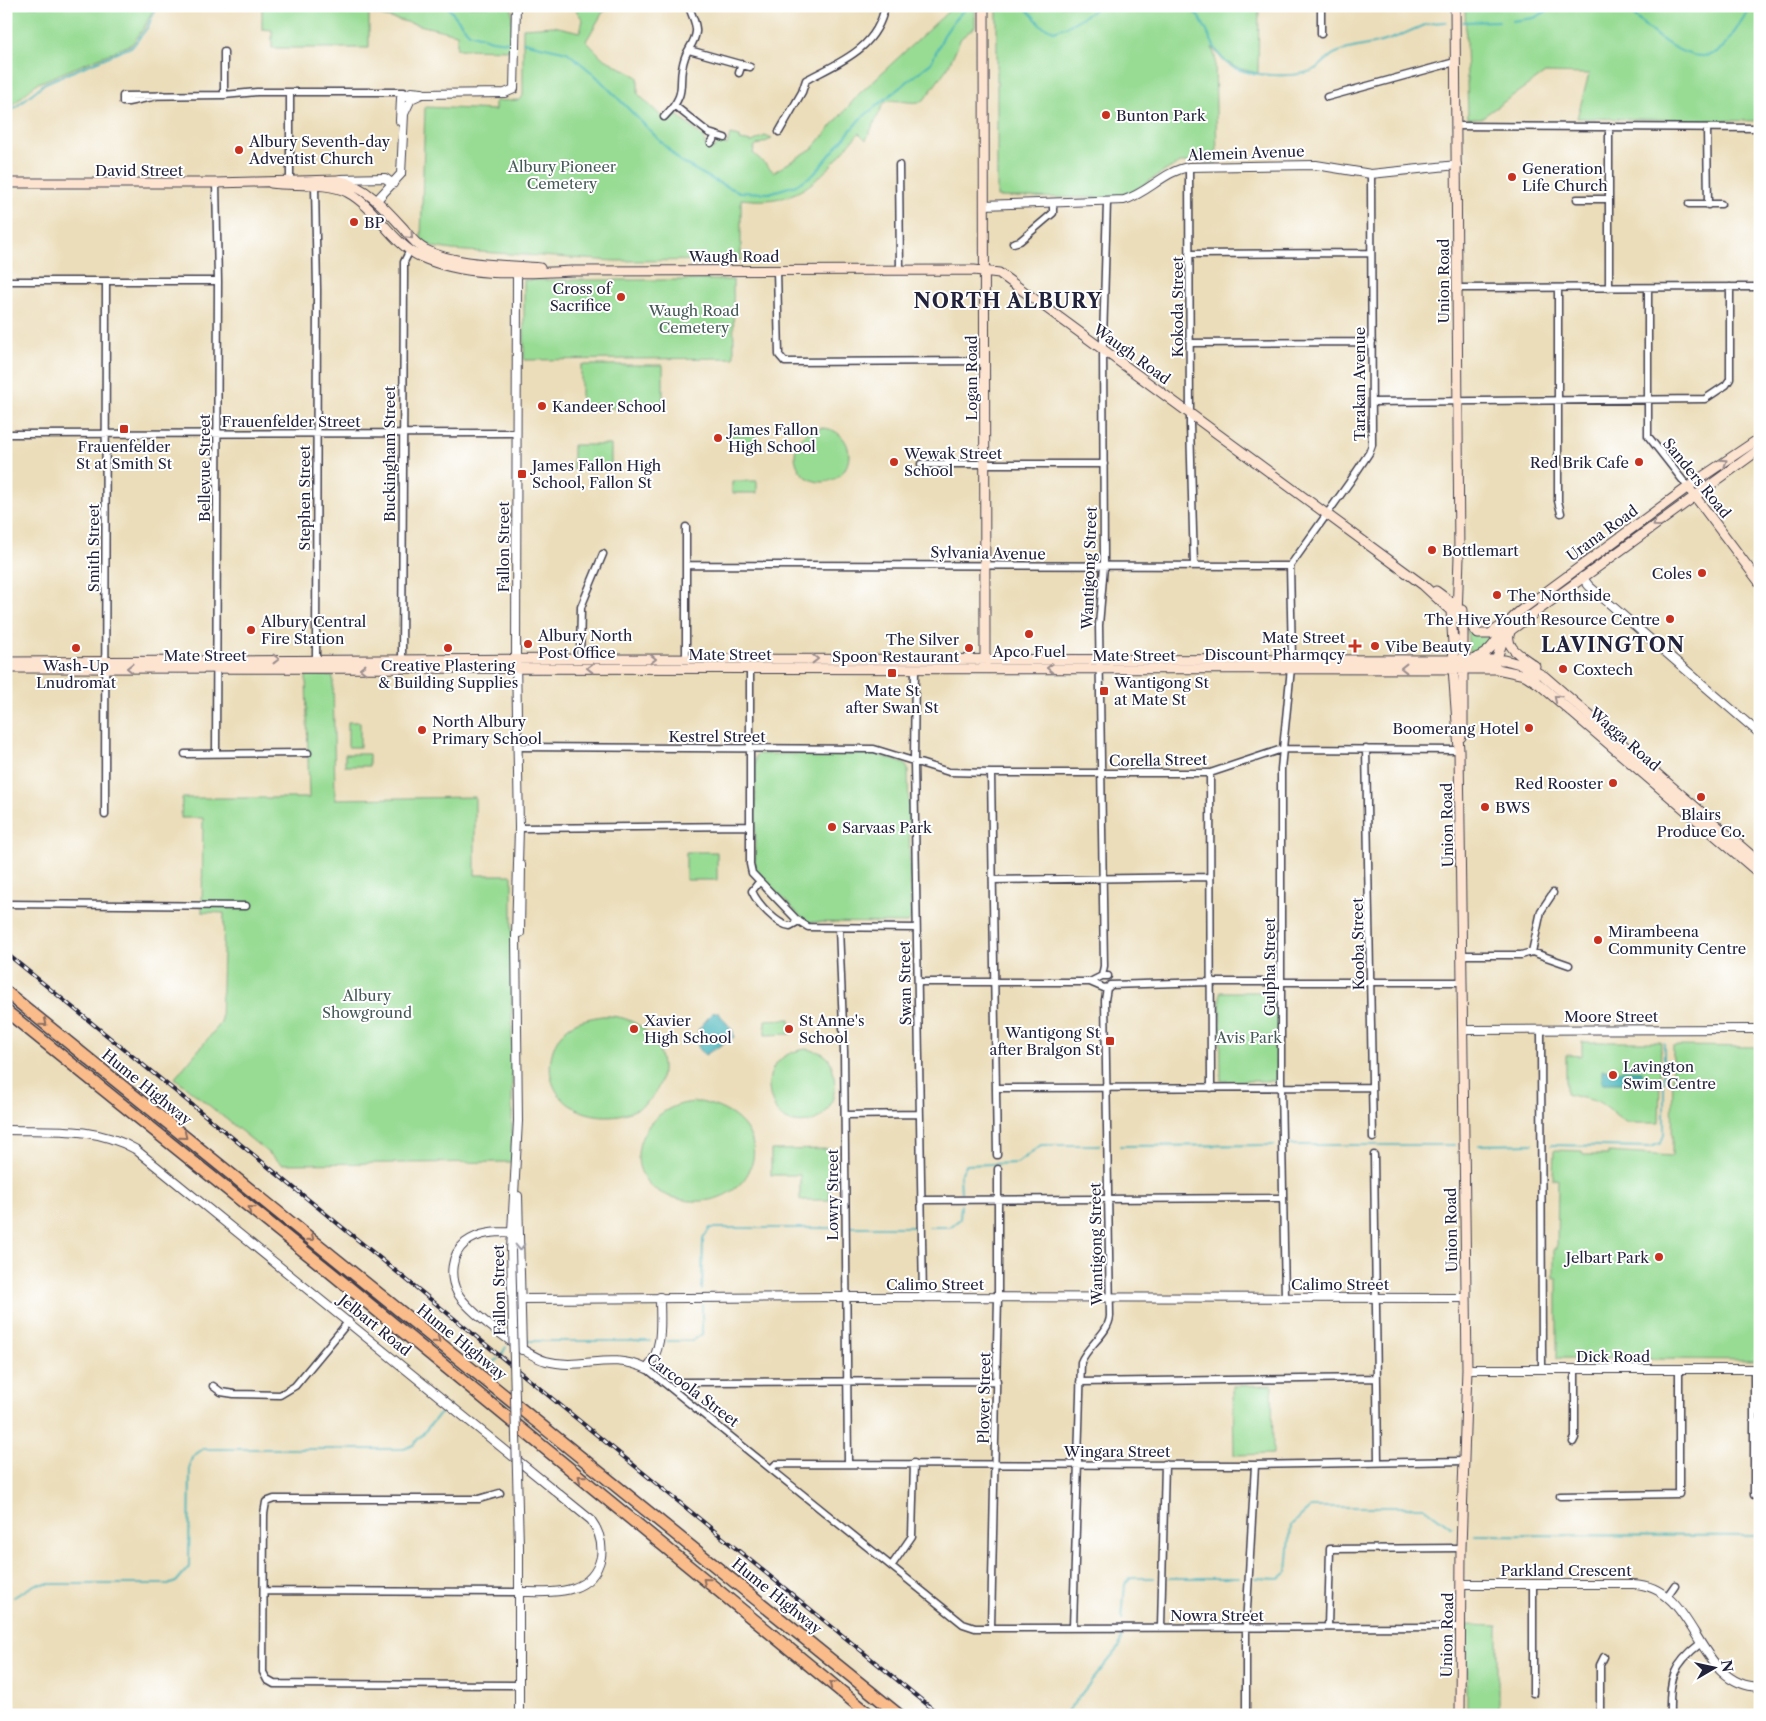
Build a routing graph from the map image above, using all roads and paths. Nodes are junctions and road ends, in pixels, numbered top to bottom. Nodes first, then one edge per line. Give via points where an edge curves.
1 (516, 6) edge
2 (689, 6) edge
3 (885, 6) edge
4 (984, 6) edge
5 (1321, 6) edge
6 (1455, 6) edge
7 (1321, 34) dead end
8 (689, 50) junction
9 (224, 52) dead end
10 (1455, 62) junction
11 (742, 64) junction
12 (750, 67) dead end
13 (739, 73) dead end
14 (290, 92) junction
15 (224, 95) junction
16 (124, 96) dead end
17 (409, 96) junction
18 (1327, 97) dead end
19 (675, 106) junction
20 (664, 117) dead end
21 (1456, 126) junction
22 (1609, 127) junction
23 (1707, 128) junction
24 (1760, 128) edge
25 (779, 132) dead end
26 (716, 136) junction
27 (726, 138) dead end
28 (711, 143) dead end
29 (1457, 164) junction
30 (899, 165) dead end
31 (1189, 167) junction
32 (1371, 174) junction
33 (290, 180) junction
34 (334, 180) junction
35 (6, 183) edge
36 (271, 183) junction
37 (216, 184) junction
38 (393, 184) junction
39 (315, 186) junction
40 (1577, 199) dead end
41 (1609, 199) junction
42 (376, 201) junction
43 (1107, 202) junction
44 (1053, 204) junction
45 (1689, 204) dead end
46 (1708, 204) junction
47 (1721, 204) dead end
48 (984, 206) junction
49 (368, 209) junction
50 (1013, 243) dead end
51 (410, 250) junction
52 (1371, 253) junction
53 (1190, 254) junction
54 (517, 270) junction
55 (778, 270) junction
56 (900, 270) junction
57 (985, 271) junction
58 (6, 281) edge
59 (106, 281) junction
60 (218, 281) junction
61 (1760, 287) edge
62 (1457, 288) junction
63 (1558, 288) junction
64 (1609, 288) junction
65 (1648, 288) junction
66 (1730, 288) junction
67 (1372, 342) junction
68 (1190, 343) junction
69 (1104, 351) junction
70 (985, 361) junction
71 (1458, 401) junction
72 (1558, 401) junction
73 (1648, 401) junction
74 (1372, 402) junction
75 (1190, 414) junction
76 (106, 433) junction
77 (216, 433) junction
78 (317, 433) junction
79 (403, 433) junction
80 (516, 433) junction
81 (6, 434) edge
82 (1760, 438) edge
83 (1760, 449) edge
84 (921, 464) dead end
85 (985, 464) junction
86 (1104, 464) junction
87 (1688, 487) junction
88 (1695, 495) junction
89 (1561, 513) dead end
90 (1327, 514) junction
91 (686, 527) dead end
92 (603, 554) dead end
93 (1459, 556) junction
94 (686, 565) junction
95 (985, 565) junction
96 (1104, 566) junction
97 (1194, 566) junction
98 (1290, 566) junction
99 (1576, 568) junction
100 (1582, 577) junction
101 (1760, 583) edge
102 (1423, 585) junction
103 (1456, 590) junction
104 (1438, 592) junction
105 (1457, 607) junction
106 (1462, 615) junction
107 (1511, 618) junction
108 (1514, 628) junction
109 (1453, 644) junction
110 (6, 655) edge
111 (316, 659) junction
112 (402, 659) junction
113 (580, 659) junction
114 (686, 659) junction
115 (1498, 660) junction
116 (24, 661) junction
117 (6, 662) edge
118 (1466, 662) junction
119 (986, 663) junction
120 (1291, 663) junction
121 (105, 664) junction
122 (215, 664) junction
123 (516, 664) junction
124 (1099, 664) junction
125 (1453, 664) junction
126 (6, 668) edge
127 (750, 668) junction
128 (915, 668) junction
129 (1486, 668) junction
130 (1544, 676) junction
131 (1574, 707) junction
132 (1760, 734) edge
133 (518, 747) junction
134 (1459, 747) junction
135 (750, 748) junction
136 (1627, 748) junction
137 (1282, 749) junction
138 (1366, 750) junction
139 (1618, 751) junction
140 (216, 753) junction
141 (185, 754) dead end
142 (308, 754) dead end
143 (914, 762) junction
144 (991, 773) junction
145 (1101, 773) junction
146 (1210, 773) junction
147 (1663, 784) junction
148 (105, 814) dead end
149 (1702, 819) junction
150 (750, 826) junction
151 (519, 828) junction
152 (1760, 863) edge
153 (1760, 873) edge
154 (1210, 877) junction
155 (1102, 878) junction
156 (992, 880) junction
157 (759, 882) junction
158 (1553, 893) dead end
159 (6, 904) edge
160 (246, 906) dead end
161 (799, 921) junction
162 (839, 928) junction
163 (916, 928) junction
164 (1532, 952) junction
165 (1462, 956) junction
166 (1569, 965) dead end
167 (918, 982) junction
168 (994, 982) junction
169 (1105, 982) junction
170 (1210, 982) junction
171 (1282, 982) junction
172 (1371, 982) junction
173 (1462, 982) junction
174 (6, 992) edge
175 (6, 1011) edge
176 (1760, 1029) edge
177 (1463, 1030) junction
178 (1540, 1030) junction
179 (1106, 1087) junction
180 (1281, 1087) junction
181 (1372, 1087) junction
182 (996, 1088) junction
183 (1212, 1088) junction
184 (920, 1114) junction
185 (845, 1115) junction
186 (162, 1118) junction
187 (6, 1130) edge
188 (154, 1130) junction
189 (1373, 1138) dead end
190 (997, 1155) dead end
191 (1374, 1155) dead end
192 (998, 1169) dead end
193 (516, 1181) junction
194 (1108, 1198) junction
195 (1283, 1198) junction
196 (923, 1200) junction
197 (998, 1200) junction
198 (512, 1232) junction
199 (660, 1297) junction
200 (845, 1297) junction
201 (1285, 1297) junction
202 (923, 1298) junction
203 (998, 1298) junction
204 (1110, 1298) junction
205 (1376, 1298) junction
206 (1466, 1298) junction
207 (522, 1299) junction
208 (349, 1321) junction
209 (522, 1350) junction
210 (647, 1369) junction
211 (1542, 1369) junction
212 (1576, 1369) junction
213 (1757, 1369) edge
214 (1467, 1370) junction
215 (1678, 1370) junction
216 (1377, 1378) junction
217 (847, 1380) junction
218 (996, 1381) junction
219 (1080, 1382) junction
220 (213, 1386) dead end
221 (674, 1390) junction
222 (1573, 1442) dead end
223 (1378, 1461) junction
224 (1464, 1461) junction
225 (848, 1462) junction
226 (914, 1463) junction
227 (995, 1463) junction
228 (1079, 1464) junction
229 (1165, 1464) junction
230 (1255, 1465) junction
231 (771, 1469) junction
232 (500, 1493) dead end
233 (1760, 1495) edge
234 (1560, 1496) dead end
235 (1461, 1548) junction
236 (892, 1565) junction
237 (1461, 1584) junction
238 (1533, 1584) junction
239 (1675, 1584) dead end
240 (264, 1591) junction
241 (519, 1592) junction
242 (1668, 1596) junction
243 (1073, 1627) junction
244 (1160, 1627) junction
245 (1246, 1627) junction
246 (1460, 1627) junction
247 (975, 1628) joint
248 (991, 1628) junction
249 (1328, 1628) junction
250 (1701, 1643) junction
251 (1604, 1657) dead end
252 (519, 1685) junction
253 (1760, 1687) edge
254 (1532, 1693) dead end
255 (519, 1715) edge
256 (870, 1715) edge
257 (899, 1715) edge
258 (1246, 1715) edge
259 (1460, 1715) edge
260 (1600, 1715) edge
261 (1670, 1715) edge

1 - 17 street via 516,83 512,91
2 - 8 street via 696,33
3 - 25 street via 876,30 863,49 806,80
4 - 48 main road, Logan Road
5 - 7 street
6 - 10 main road, Union Road
8 - 11 street
8 - 19 street
9 - 15 street
10 - 18 street
10 - 21 main road, Union Road
11 - 12 street
11 - 13 street
14 - 15 street
14 - 17 street via 397,92
14 - 33 street
15 - 16 street via 162,96 123,102
17 - 38 street via 401,98 399,104 402,172
19 - 20 street
19 - 26 street
21 - 22 street
21 - 29 main road, Union Road
22 - 23 street
22 - 41 street
23 - 24 street
23 - 46 street
26 - 27 street
26 - 28 street
29 - 32 street, Alemein Avenue
29 - 62 main road, Union Road
30 - 56 street
31 - 32 street, Alemein Avenue via 1316,165
31 - 43 street, Alemein Avenue via 1171,172 1136,196
31 - 53 street, Kokoda Street
32 - 52 street, Tarakan Avenue
33 - 34 main road, David Street
33 - 36 main road, David Street
34 - 38 street via 385,178
34 - 42 main road, David Street via 355,185
35 - 37 main road, David Street
36 - 37 main road, David Street
36 - 39 main road, David Street
37 - 60 street, Bellevue Street
38 - 42 street
39 - 49 main road, David Street via 341,189
39 - 78 street, Stephen Street
40 - 41 street
41 - 64 street
42 - 49 main road
42 -> 54 main road, Waugh Road via 425,250 441,257
43 - 44 street, Alemein Avenue
43 - 69 street, Wantigong Street
44 - 48 street, Alemein Avenue
44 - 50 street via 1053,213 1020,241
45 - 46 street
46 - 47 street
48 - 57 main road, Logan Road
49 - 51 main road, Waugh Road
51 - 54 main road, Waugh Road via 428,260 452,266
51 - 79 street, Buckingham Street via 404,262
52 - 53 street
52 - 67 street, Tarakan Avenue
53 - 68 street, Kokoda Street
54 - 55 main road, Waugh Road
54 - 80 street, Fallon Street
55 - 56 main road, Waugh Road
55 - 70 street via 779,355 785,362
56 - 57 main road, Waugh Road
57 - 69 main road, Waugh Road via 1003,276
57 - 70 main road, Logan Road
58 - 59 street
59 - 60 street
59 - 76 street, Smith Street
60 - 77 street, Bellevue Street
61 - 66 street
62 - 63 street
62 - 71 main road, Union Road
63 - 64 street
63 - 72 street
64 - 65 street
65 - 66 street
65 - 73 street, Sanders Road
66 - 73 street via 1728,383 1705,399
67 - 68 street
67 - 74 street, Tarakan Avenue
68 - 75 street, Kokoda Street
69 - 75 main road, Waugh Road
69 - 86 street, Wantigong Street
70 - 85 main road, Logan Road
71 - 72 street
71 - 74 street
71 - 93 main road, Union Road
72 - 73 street
72 - 89 street via 1558,501
73 - 87 street, Sanders Road via 1650,441
74 - 90 street, Tarakan Avenue via 1373,434 1369,453
75 - 90 main road, Waugh Road
75 - 97 street, Kokoda Street
76 - 77 street, Frauenfelder Street
76 - 81 street, Frauenfelder Street
76 - 121 street, Smith Street
77 - 78 street, Frauenfelder Street
77 - 122 street, Bellevue Street
78 - 79 street, Frauenfelder Street
78 - 111 street, Stephen Street
79 - 80 street, Frauenfelder Street
79 - 112 street, Buckingham Street
80 - 123 street, Fallon Street
87 -> 82 main road, Urana Road
83 - 88 main road, Urana Road
84 - 85 street
85 - 86 street
85 - 95 main road, Logan Road
86 - 96 street, Wantigong Street
87 - 88 main road, Sanders Road
87 - 99 main road, Urana Road
88 -> 100 main road, Urana Road
88 - 101 main road, Sanders Road
90 - 98 street, Tarakan Avenue
90 - 102 main road, Waugh Road
91 - 94 street
92 - 113 street via 581,606
93 - 103 main road, Union Road
93 - 106 main road, Union Road
94 - 95 street, Sylvania Avenue
94 - 114 street
95 - 96 street, Sylvania Avenue
95 - 119 main road, Logan Road
96 - 97 street, Sylvania Avenue
96 - 124 street, Wantigong Street
97 - 98 street, Sylvania Avenue
98 - 120 street
99 - 100 main road
99 - 107 main road, Urana Road
100 - 108 main road, Urana Road
100 - 132 street
102 - 104 main road, Waugh Road
102 - 109 main road, Waugh Road via 1452,611
103 - 104 main road via 1446,594
103 - 105 main road, Union Road
104 - 105 main road, Waugh Road
105 - 106 main road, Waugh Road
105 - 109 main road, Union Road
106 - 107 main road, Waugh Road via 1475,632 1482,635 1492,633
106 - 118 main road, Union Road
107 - 118 main road, Urana Road via 1491,650
108 - 115 main road, Urana Road via 1503,640
108 - 130 main road via 1509,635 1510,646
109 - 125 main road, Union Road
110 - 116 main road
111 - 112 main road, Mate Street
122 -> 111 main road, Mate Street
112 - 123 main road, Mate Street
113 -> 114 main road, Mate Street
113 - 123 main road, Mate Street
114 -> 119 main road, Mate Street
115 - 118 main road, Wagga Road
115 - 129 main road
115 - 130 main road, Wagga Road via 1518,663
116 - 117 main road, Mate Street
116 - 121 main road, Mate Street
118 - 125 main road, Wagga Road
118 - 129 main road, Wagga Road
118 - 134 main road, Union Road
119 - 124 main road, Mate Street
119 - 128 main road, Mate Street
120 - 124 main road, Mate Street
120 - 125 main road, Mate Street
120 - 137 street, Gulpha Street
121 - 122 main road, Mate Street
121 - 126 main road, Mate Street
121 - 148 street, Smith Street
123 -> 122 main road, Mate Street
122 - 140 street, Bellevue Street
127 -> 123 main road, Mate Street
123 - 133 street, Fallon Street
124 - 145 street, Wantigong Street
125 - 134 main road, Union Road
127 - 128 main road, Mate Street
127 - 135 street
128 - 143 street, Swan Street
131 -> 129 main road, Wagga Road via 1529,677
130 - 131 main road, Wagga Road
131 - 136 main road, Wagga Road
131 - 139 main road, Wagga Road
133 - 135 street, Kestrel Street
133 - 151 street, Fallon Street
134 - 138 street, Corella Street
134 - 165 main road, Union Road
135 - 143 street, Kestrel Street via 874,749
135 - 150 street
136 - 139 main road
136 - 147 main road, Wagga Road
137 - 138 street, Corella Street
137 - 146 street, Corella Street
137 - 171 street, Gulpha Street
138 - 172 street, Kooba Street
139 - 147 main road, Wagga Road
140 - 141 street
140 - 142 street
143 - 144 street, Corella Street via 949,772
143 - 163 street, Swan Street
144 - 145 street, Corella Street
144 - 156 street
145 - 146 street, Corella Street
145 - 155 street, Wantigong Street
146 - 154 street
147 - 149 main road, Wagga Road
149 - 152 main road, Wagga Road
149 - 153 main road, Wagga Road
150 - 151 street
150 - 157 street via 750,870
151 - 193 street, Fallon Street via 521,922 517,955
154 - 155 street
154 - 170 street
155 - 156 street
155 - 169 street, Wantigong Street
156 - 168 street
157 - 161 street
157 - 161 street via 752,891 783,925 790,926
158 - 164 street via 1541,911
159 - 160 street
161 - 162 street via 808,927
162 - 163 street
162 - 185 street, Lowry Street
163 - 167 street, Swan Street
164 - 165 street
164 - 166 street
165 - 173 main road, Union Road
167 - 168 street
167 - 184 street, Swan Street
168 - 169 street
168 - 182 street
169 - 170 street
169 - 179 street, Wantigong Street
170 - 171 street
170 - 183 street
171 - 172 street
171 - 180 street, Gulpha Street
172 - 173 street
172 - 181 street, Kooba Street
173 - 177 main road, Union Road
174 -> 186 highway, Hume Highway
175 - 188 highway, Hume Highway
176 - 178 street, Moore Street
177 - 178 street, Moore Street
177 - 206 main road, Union Road
178 - 211 street
179 - 182 street
179 - 183 street
179 - 194 street, Wantigong Street
180 - 181 street
180 - 183 street
180 - 195 street, Gulpha Street
181 - 189 street, Kooba Street
182 - 190 street
184 - 185 street
184 - 196 street, Swan Street
185 - 200 street, Lowry Street
186 - 188 street
186 -> 257 highway, Hume Highway
187 - 208 street, Jelbart Road via 85,1131 130,1146
256 -> 188 highway, Hume Highway
191 - 205 street
192 - 197 street, Plover Street
193 - 198 street, Fallon Street
193 -> 207 street
194 - 195 street
194 - 197 street
194 - 204 street, Wantigong Street
195 - 201 street, Gulpha Street
196 - 197 street
196 - 202 street, Swan Street
197 - 203 street, Plover Street
198 - 209 street, Carcoola Street via 489,1232 469,1240 456,1255 452,1277 464,1301
198 - 241 street, Fallon Street, bridge
199 - 200 street, Calimo Street
199 - 207 street, Calimo Street
199 - 210 street via 660,1340
200 - 202 street, Calimo Street
200 - 217 street, Lowry Street
201 - 204 street, Calimo Street
201 - 205 street, Calimo Street
202 - 203 street, Calimo Street
203 - 204 street, Calimo Street
203 - 218 street, Plover Street
204 - 219 street, Wantigong Street via 1110,1320 1085,1351
205 - 206 street, Calimo Street
205 - 216 street
206 - 214 main road, Union Road
207 - 209 street
208 - 220 street via 295,1386 280,1395 228,1393
208 - 241 street, Jelbart Road via 578,1508 595,1526 601,1555 596,1570 584,1584 568,1591
209 - 210 street, Carcoola Street via 561,1364 622,1360
210 - 221 street, Carcoola Street
211 - 212 street, Dick Road
211 - 214 street, Dick Road
212 - 215 street, Dick Road
212 - 222 street
213 - 215 street, Dick Road
213 - 233 street via 1754,1495
214 - 224 main road, Union Road
215 - 234 street via 1679,1494
216 - 219 street
216 - 223 street
217 - 218 street
217 - 221 street via 682,1382
217 - 225 street, Lowry Street
218 - 227 street, Plover Street
219 - 228 street, Wantigong Street
221 - 231 street, Carcoola Street
223 - 224 street, Wingara Street
223 - 230 street, Wingara Street
224 - 235 main road, Union Road
225 - 226 street, Wingara Street
225 - 231 street, Wingara Street via 776,1464
226 - 227 street, Wingara Street
226 - 236 street via 912,1536
227 - 228 street, Wingara Street
227 - 248 street, Plover Street
228 - 229 street, Wingara Street
228 - 243 street, Wantigong Street
229 - 230 street, Wingara Street
229 - 244 street
230 - 245 street
231 - 236 street, Carcoola Street
232 - 240 street via 479,1499 274,1499 266,1502
235 - 237 main road, Union Road
235 - 249 street via 1330,1550
236 - 247 street, Carcoola Street via 950,1615
237 - 238 street, Parkland Crescent
237 - 246 main road, Union Road
238 - 242 street, Parkland Crescent via 1640,1584
238 - 254 street
239 - 242 street
240 - 241 street
240 - 252 street via 263,1672 274,1684
241 - 252 street, Fallon Street
242 - 250 street, Parkland Crescent
243 - 244 street, Nowra Street
243 - 248 street, Nowra Street
244 - 245 street, Nowra Street
245 - 249 street, Nowra Street
245 - 258 street
246 - 249 street, Nowra Street
246 - 259 main road, Union Road
247 - 248 street, Nowra Street
250 - 253 street, Parkland Crescent via 1725,1674 1746,1686
250 - 261 street via 1674,1670
251 - 260 street via 1600,1665
252 - 255 street, Fallon Street

